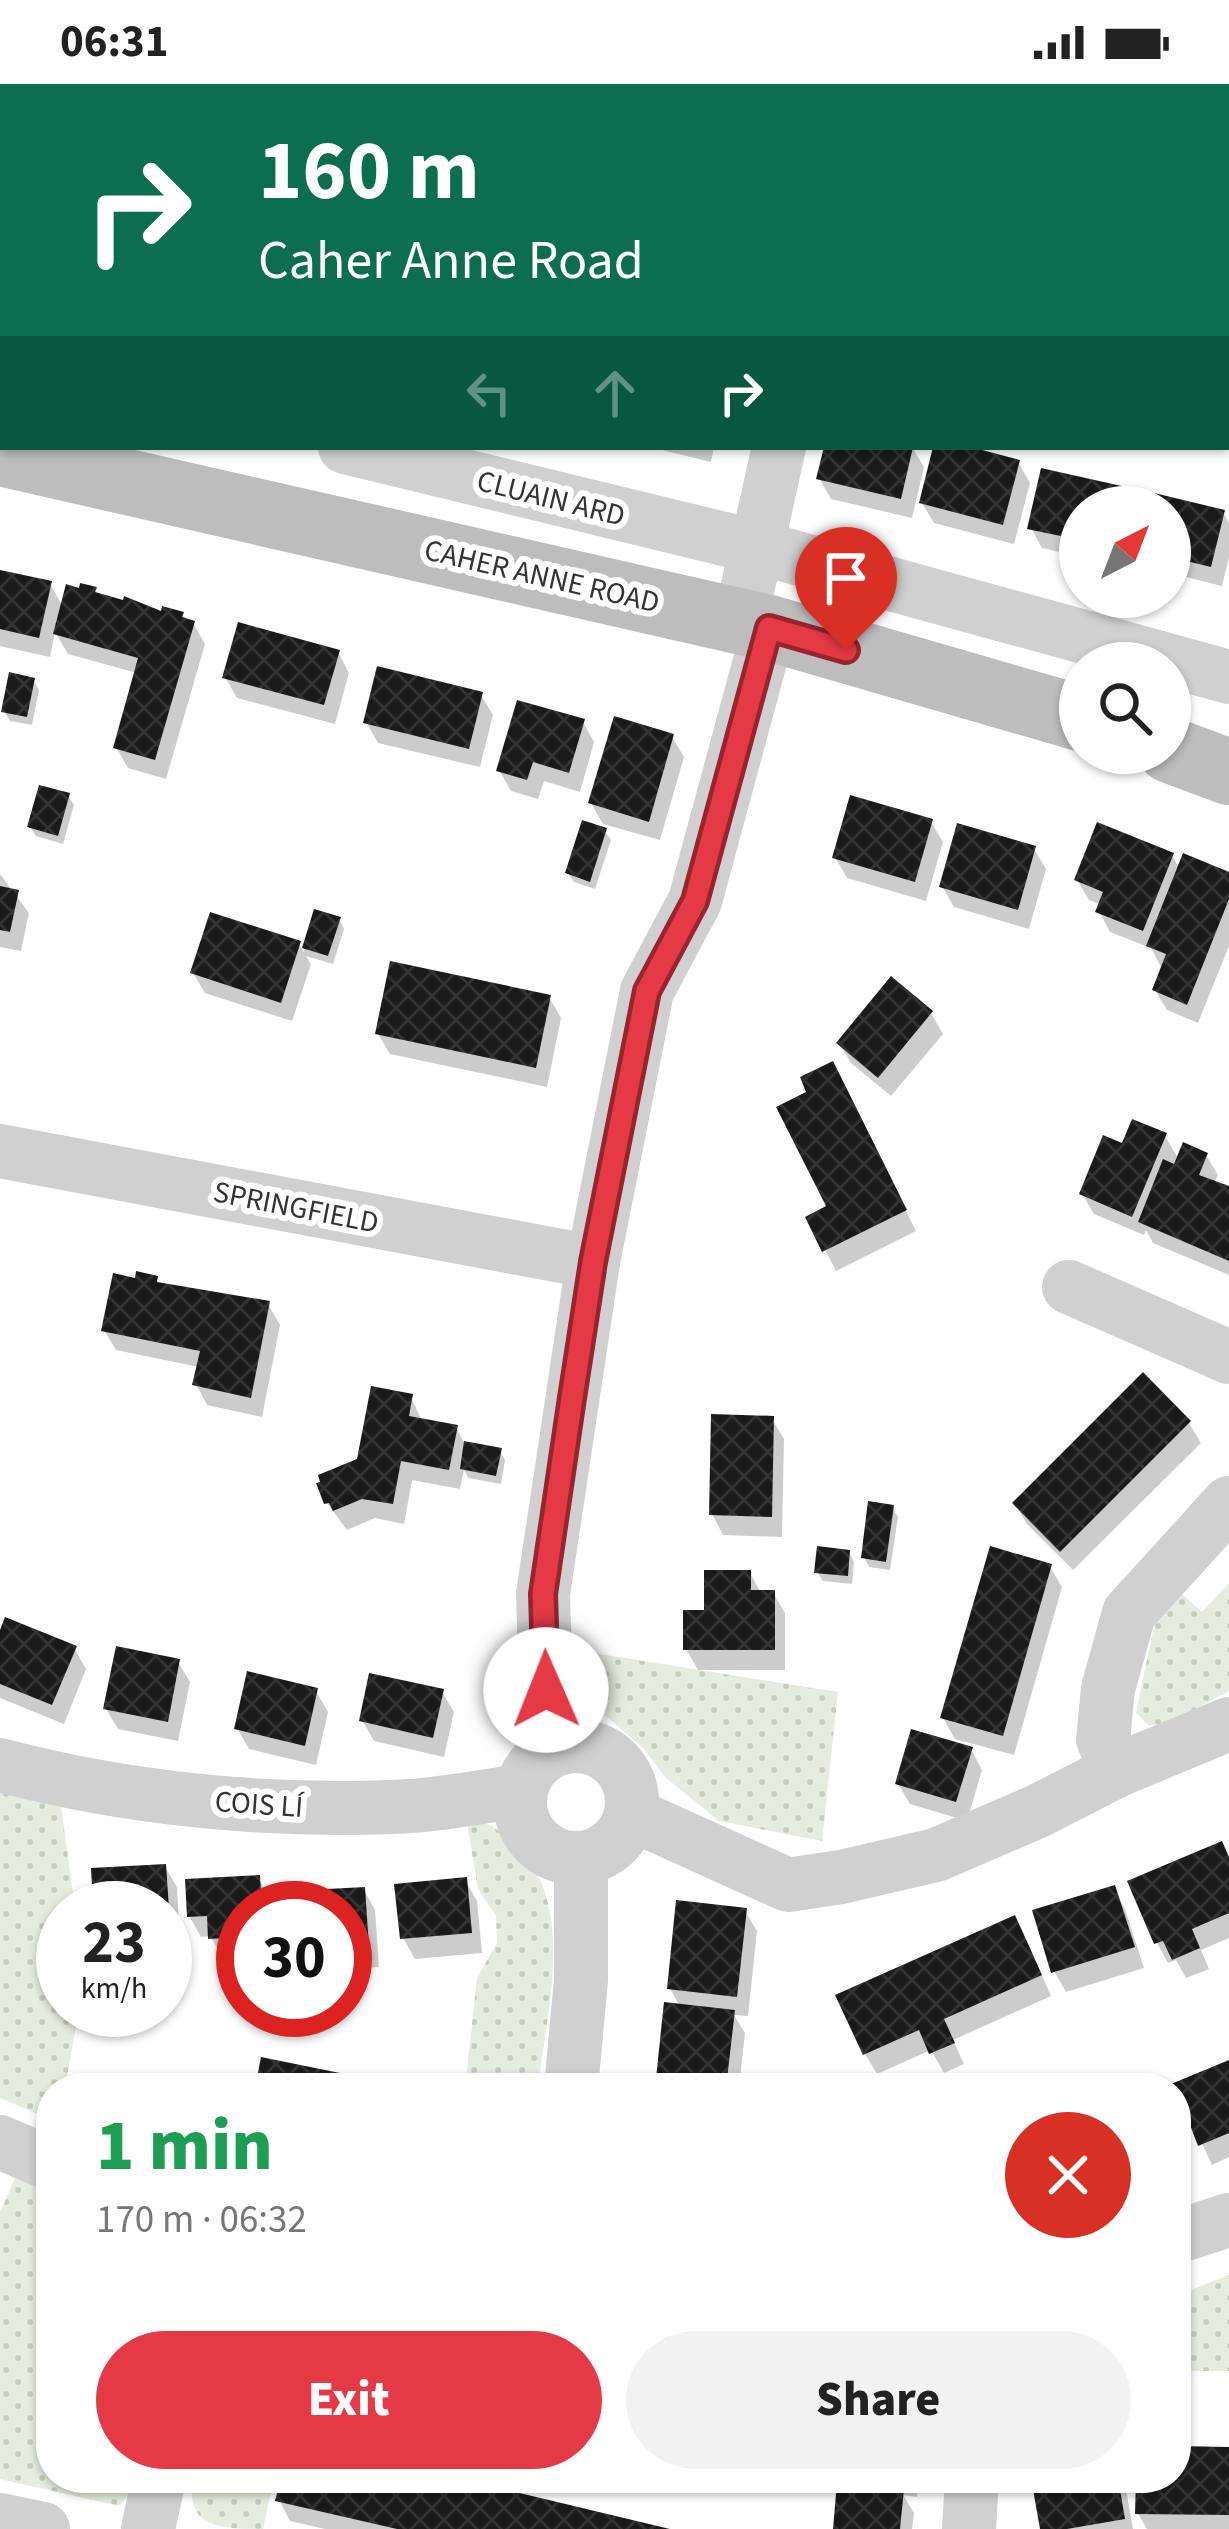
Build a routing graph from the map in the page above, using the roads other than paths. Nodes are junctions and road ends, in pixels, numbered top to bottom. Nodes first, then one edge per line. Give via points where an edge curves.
1 (357, 450) edge
2 (778, 450) edge
3 (0, 453) edge
4 (757, 547) junction
5 (755, 625) junction
6 (1229, 676) edge
7 (1059, 712) edge
8 (1191, 758) edge
9 (1229, 772) edge
10 (0, 1151) edge
11 (593, 1262) junction
12 (1069, 1287) dead end
13 (1229, 1357) edge
14 (1229, 1503) edge
15 (1229, 1724) edge
16 (0, 1765) edge
17 (1118, 1770) junction
18 (536, 1771) junction
19 (631, 1814) junction
20 (581, 1858) junction
21 (572, 2073) edge
22 (0, 2141) edge
23 (36, 2157) edge
24 (1229, 2220) edge
25 (1191, 2232) edge
26 (156, 2493) edge
27 (971, 2493) edge
28 (0, 2520) edge
29 (43, 2529) edge
30 (148, 2529) edge
31 (968, 2529) edge

1 - 4 street, CLUAIN ARD
2 - 4 street
3 - 5 street, CAHER ANNE ROAD
4 - 5 street
4 - 6 street, CLUAIN ARD
5 - 7 street, CAHER ANNE ROAD
5 - 11 street via 695,901 647,991
8 - 9 street
10 - 11 street, SPRINGFIELD
11 - 18 street via 543,1594 546,1690
12 - 13 street
14 - 17 street via 1129,1613 1103,1740
15 - 17 street
16 - 18 street, COIS LÍ via 63,1782 303,1808 397,1807
17 - 19 street via 936,1855 788,1885
18 - 19 street via 572,1745 593,1748 627,1778
18 - 20 street via 520,1811 530,1834 548,1851
19 - 20 street via 620,1838
20 - 21 street
22 - 23 street
24 - 25 street
26 - 30 street
27 - 31 street
28 - 29 street

